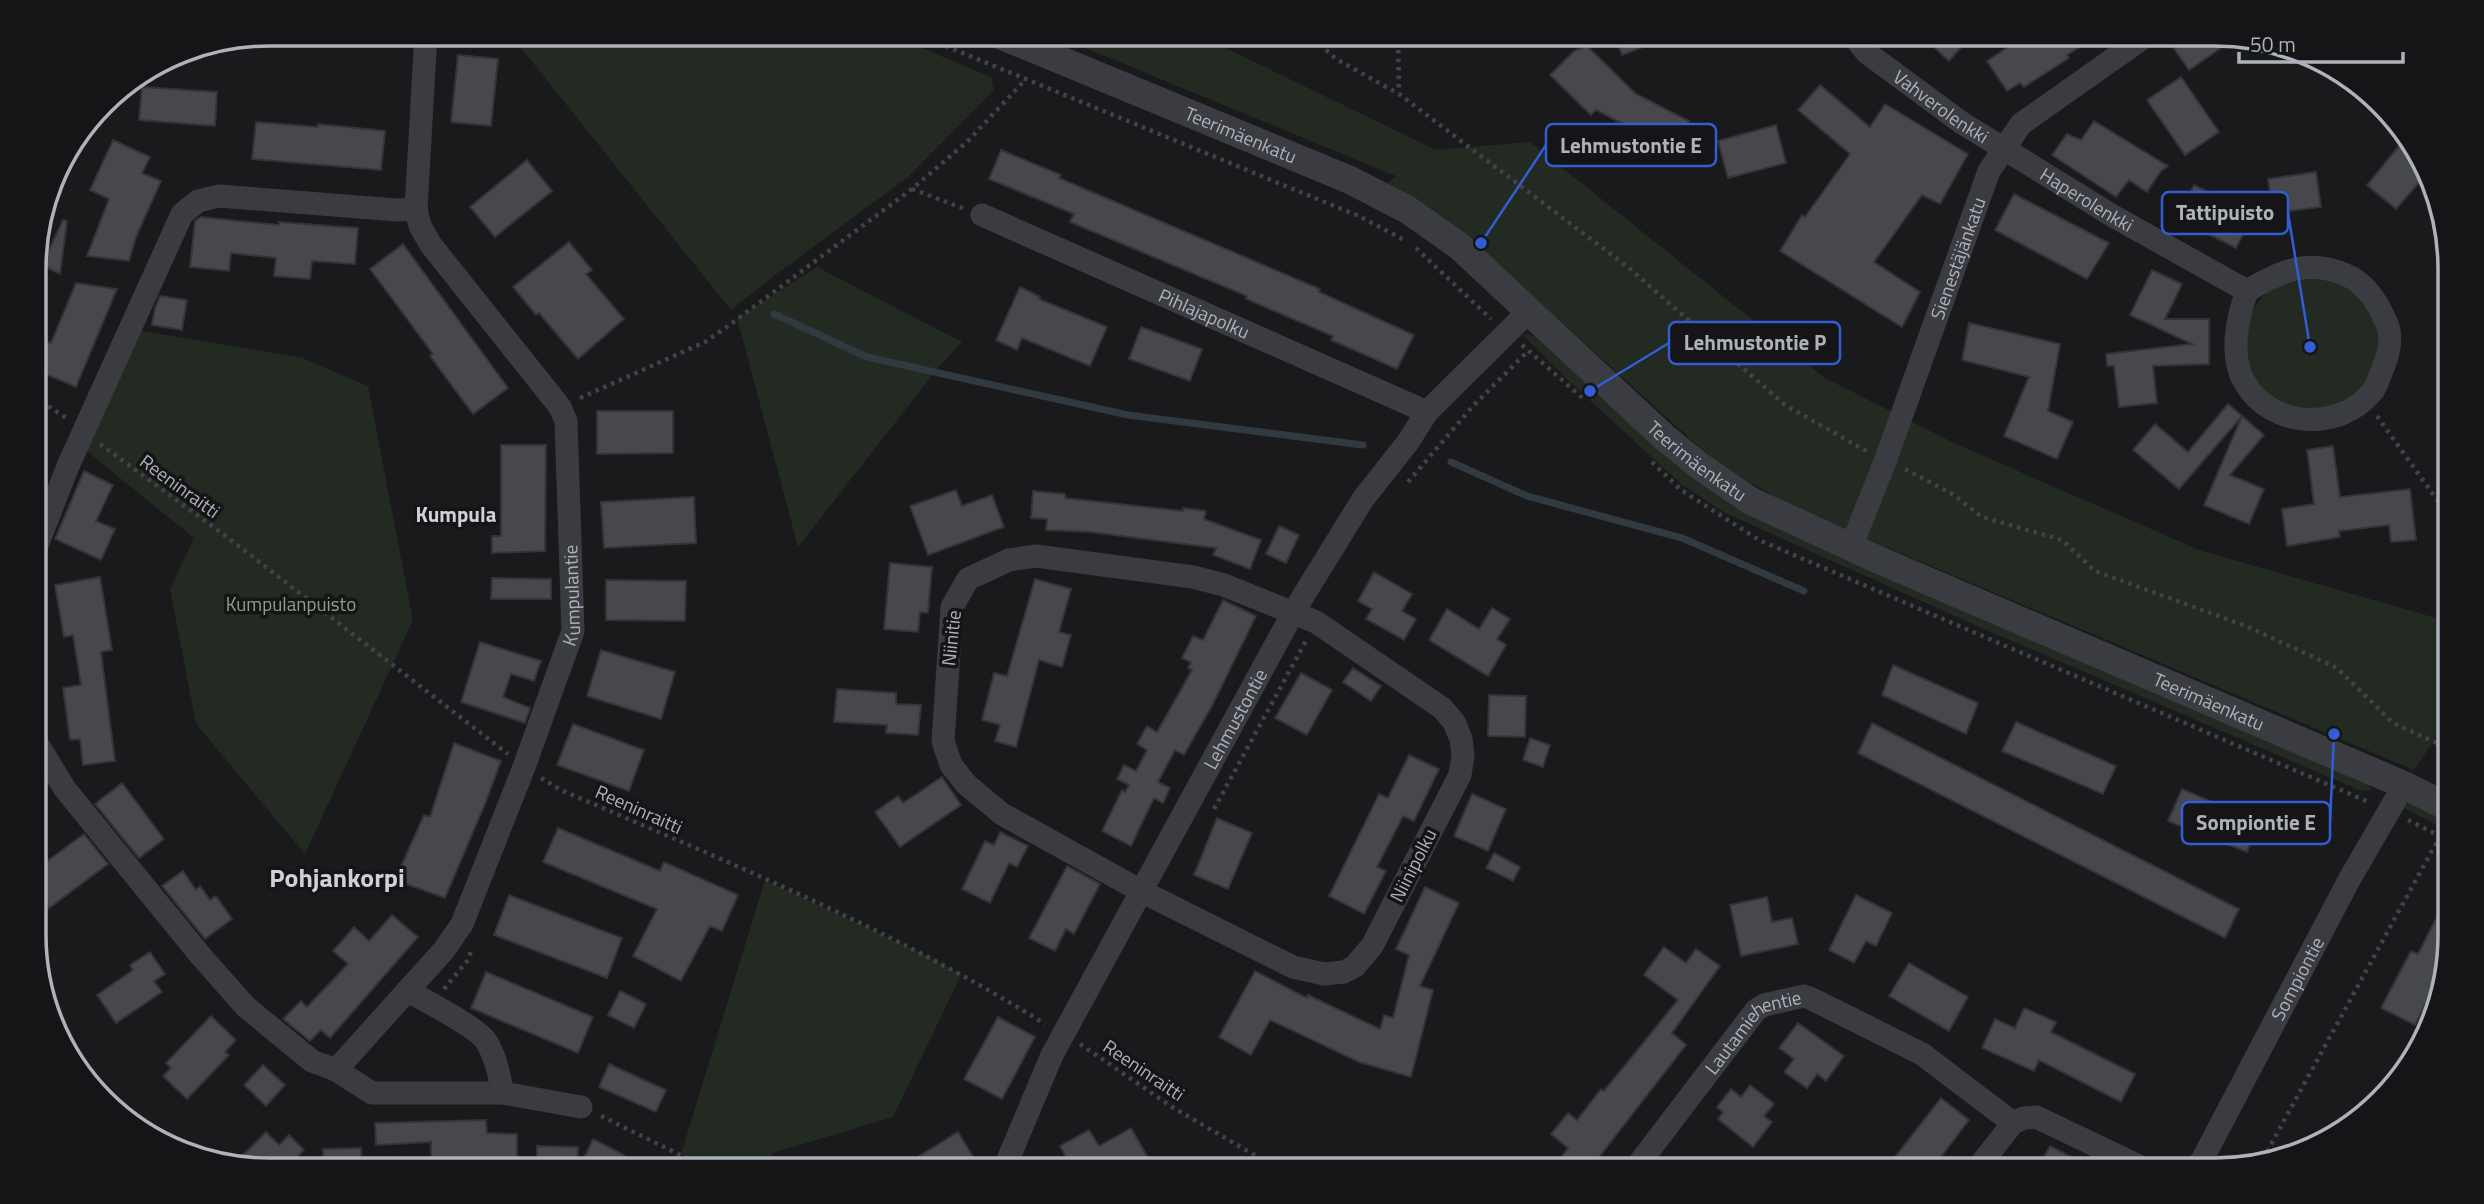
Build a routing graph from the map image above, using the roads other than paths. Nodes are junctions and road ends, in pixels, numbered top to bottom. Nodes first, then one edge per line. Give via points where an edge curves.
1 (425, 45) edge
2 (1025, 45) edge
3 (1861, 45) edge
4 (2133, 45) edge
5 (2004, 148) junction
6 (416, 209) junction
7 (982, 215) road end
8 (2247, 291) junction
9 (1529, 311) junction
10 (1427, 412) junction
11 (46, 523) edge
12 (1851, 547) junction
13 (1294, 611) junction
14 (45, 757) edge
15 (2404, 785) junction
16 (2438, 802) edge
17 (1141, 891) junction
18 (407, 991) junction
19 (336, 1070) junction
20 (503, 1093) junction
21 (581, 1107) road end
22 (2013, 1123) junction
23 (1009, 1158) edge
24 (1643, 1158) edge
25 (1985, 1158) edge
26 (2122, 1158) edge
27 (2204, 1158) edge

1 - 6 street, Kumpulantie
2 - 9 street, Teerimäenkatu via 1350,180 1408,209 1459,246
3 - 5 street, Vahverolenkki via 1962,123
4 - 5 street, Sienestäjänkatu via 2021,124
5 - 8 street, Haperolenkki
5 - 12 street, Sienestäjänkatu via 1989,171
6 - 11 street via 219,196 198,201 182,214
6 - 18 street, Kumpulantie via 431,245 560,407 566,421 573,631 533,773 462,924
7 - 10 street, Pihlajapolku
8 - 8 street via 2277,273 2300,267 2331,268 2355,279 2377,302 2390,329 2387,358 2373,391 2353,409 2331,419 2282,415 2259,400 2245,383 2238,361 2238,314
9 - 10 street, Lehmustontie
9 - 12 street, Teerimäenkatu via 1701,467 1751,501
10 - 13 street, Lehmustontie via 1363,499
12 - 15 street, Teerimäenkatu
13 - 17 street, Lehmustontie
13 - 17 street, Niinipolku via 1443,708 1461,739 1460,775 1371,946 1344,972 1324,974 1293,967
13 - 17 street, Niinitie via 1194,577 1036,556 987,569 968,579 960,590 950,624 943,741 951,765 1002,814
14 - 19 street via 65,789 246,1007 312,1061
15 - 16 street, Teerimäenkatu
15 - 27 street, Sompiontie
17 - 23 street, Lehmustontie via 1073,1041 1042,1079
18 - 19 street, Kumpulantie
18 - 20 street via 485,1038
19 - 20 street via 372,1093
20 - 21 street
22 - 24 street, Lautamiehentie via 1922,1054 1804,996 1756,1010
22 - 25 street
22 - 26 street via 2036,1117

